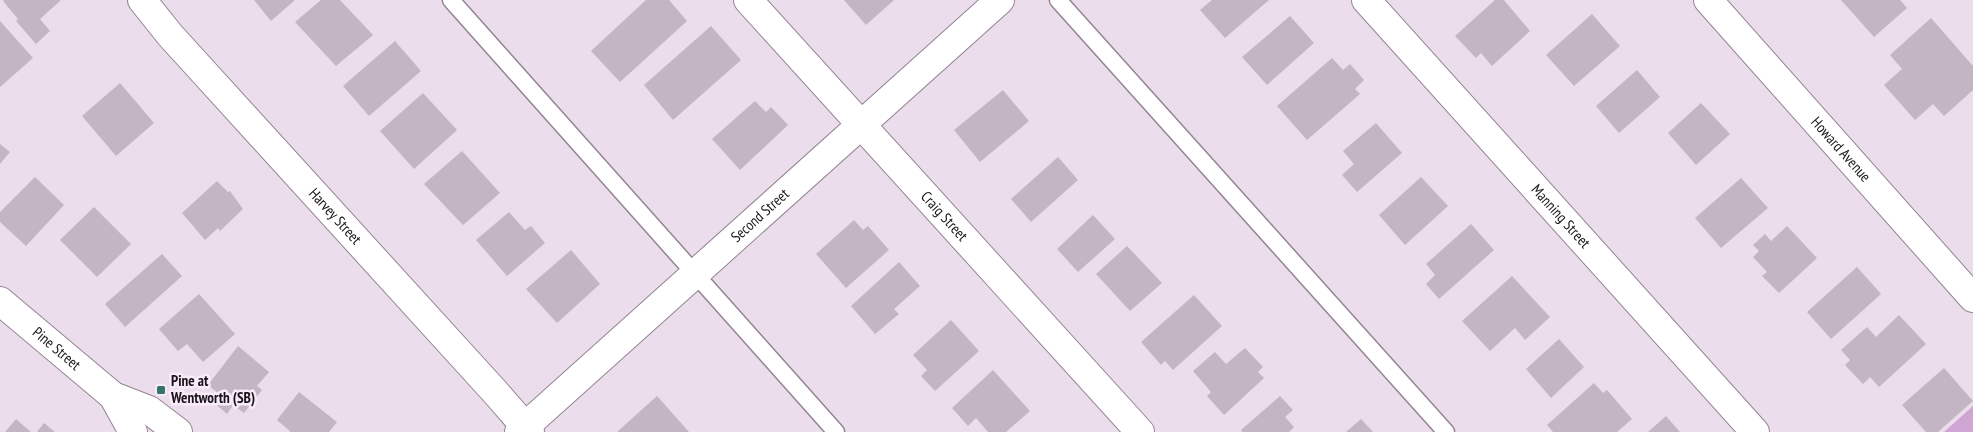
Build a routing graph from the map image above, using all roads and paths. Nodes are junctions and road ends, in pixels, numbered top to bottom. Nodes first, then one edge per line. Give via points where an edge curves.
1 (142, 0) edge
2 (451, 0) edge
3 (748, 0) edge
4 (1000, 0) edge
5 (1058, 0) edge
6 (1366, 0) edge
7 (1708, 0) edge
8 (861, 124) junction
9 (695, 273) junction
10 (1973, 298) edge
11 (0, 301) edge
12 (113, 396) junction
13 (525, 430) edge
14 (133, 432) edge
15 (178, 432) edge
16 (836, 432) edge
17 (1140, 432) edge
18 (1446, 432) edge
19 (1755, 432) edge

1 - 13 street, Harvey Street
2 - 9 lane
3 - 8 street, Craig Street
4 - 8 street, Second Street
5 - 18 lane
6 - 19 street, Manning Street
7 - 10 street, Howard Avenue
8 - 9 street, Second Street
8 - 17 street, Craig Street
9 - 13 street, Second Street
9 - 16 lane
11 - 12 street, Pine Street
12 - 14 street, Pine Street
12 - 15 street, Pine Street via 148,410

